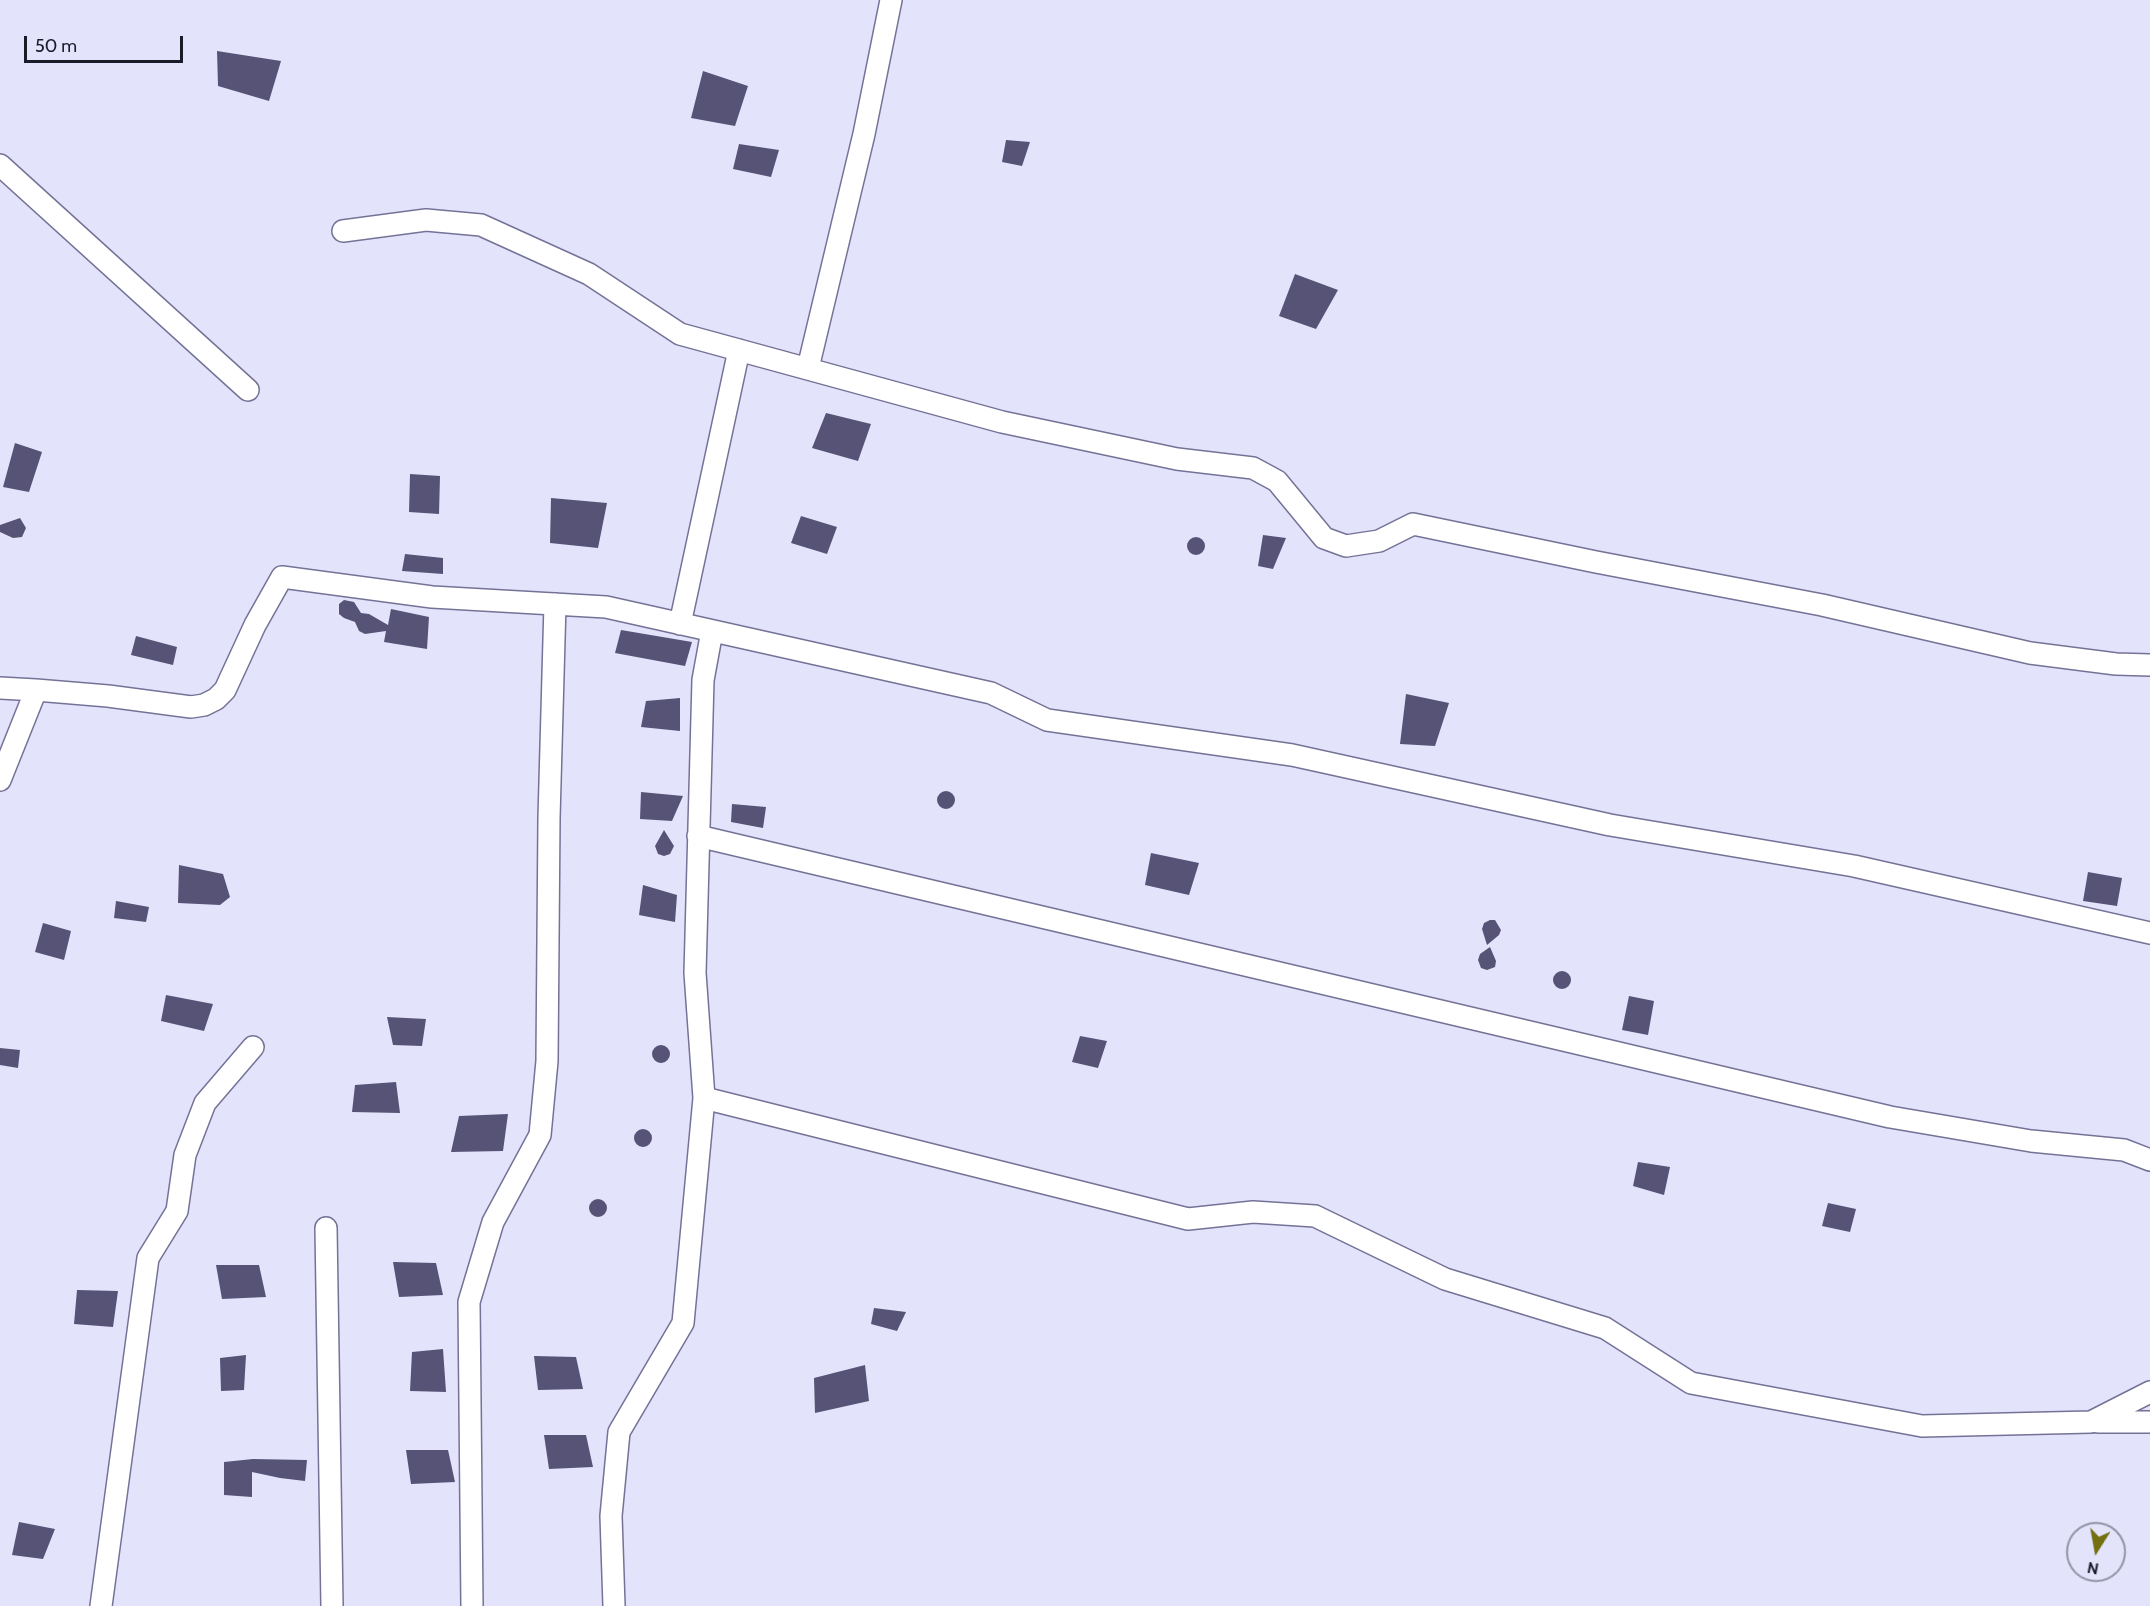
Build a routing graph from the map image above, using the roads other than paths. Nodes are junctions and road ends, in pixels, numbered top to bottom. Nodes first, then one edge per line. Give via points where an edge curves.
1 (891, 0) edge
2 (0, 165) edge
3 (344, 231) dead end
4 (739, 350) junction
5 (808, 368) junction
6 (248, 390) dead end
7 (555, 604) junction
8 (680, 624) junction
9 (711, 631) junction
10 (2150, 665) edge
11 (0, 688) edge
12 (36, 690) junction
13 (0, 780) edge
14 (698, 836) junction
15 (2150, 933) edge
16 (253, 1047) dead end
17 (704, 1098) junction
18 (2150, 1160) edge
19 (326, 1228) dead end
20 (2150, 1392) edge
21 (2091, 1422) junction
22 (2150, 1422) edge
23 (101, 1606) edge
24 (332, 1606) edge
25 (472, 1606) edge
26 (614, 1606) edge

1 - 5 street via 864,134
2 - 6 street
3 - 4 street via 426,220 481,225 589,274 680,334
4 - 5 street
4 - 8 street
5 - 10 street via 1002,422 1177,459 1253,468 1277,481 1324,538 1346,546 1379,541 1413,524 1822,605 2030,653
7 - 8 street via 606,606
7 - 12 street via 432,597 282,577 225,690 204,705 191,707
7 - 25 street via 547,1061 540,1135 493,1222 470,1302
8 - 9 street
9 - 14 street via 703,680
9 - 15 street via 991,693 1047,720 1292,755 1610,825 1854,866
11 - 12 street
12 - 13 street
14 - 17 street via 694,974
14 - 18 street via 1879,1114 2031,1141 2124,1150
16 - 23 street via 205,1103 185,1155 177,1211 148,1258
17 - 21 street via 1188,1219 1253,1212 1315,1216 1445,1279 1605,1329 1691,1383 1922,1426
17 - 26 street via 684,1323 619,1432 611,1516
19 - 24 street
20 - 21 street
21 - 22 street

